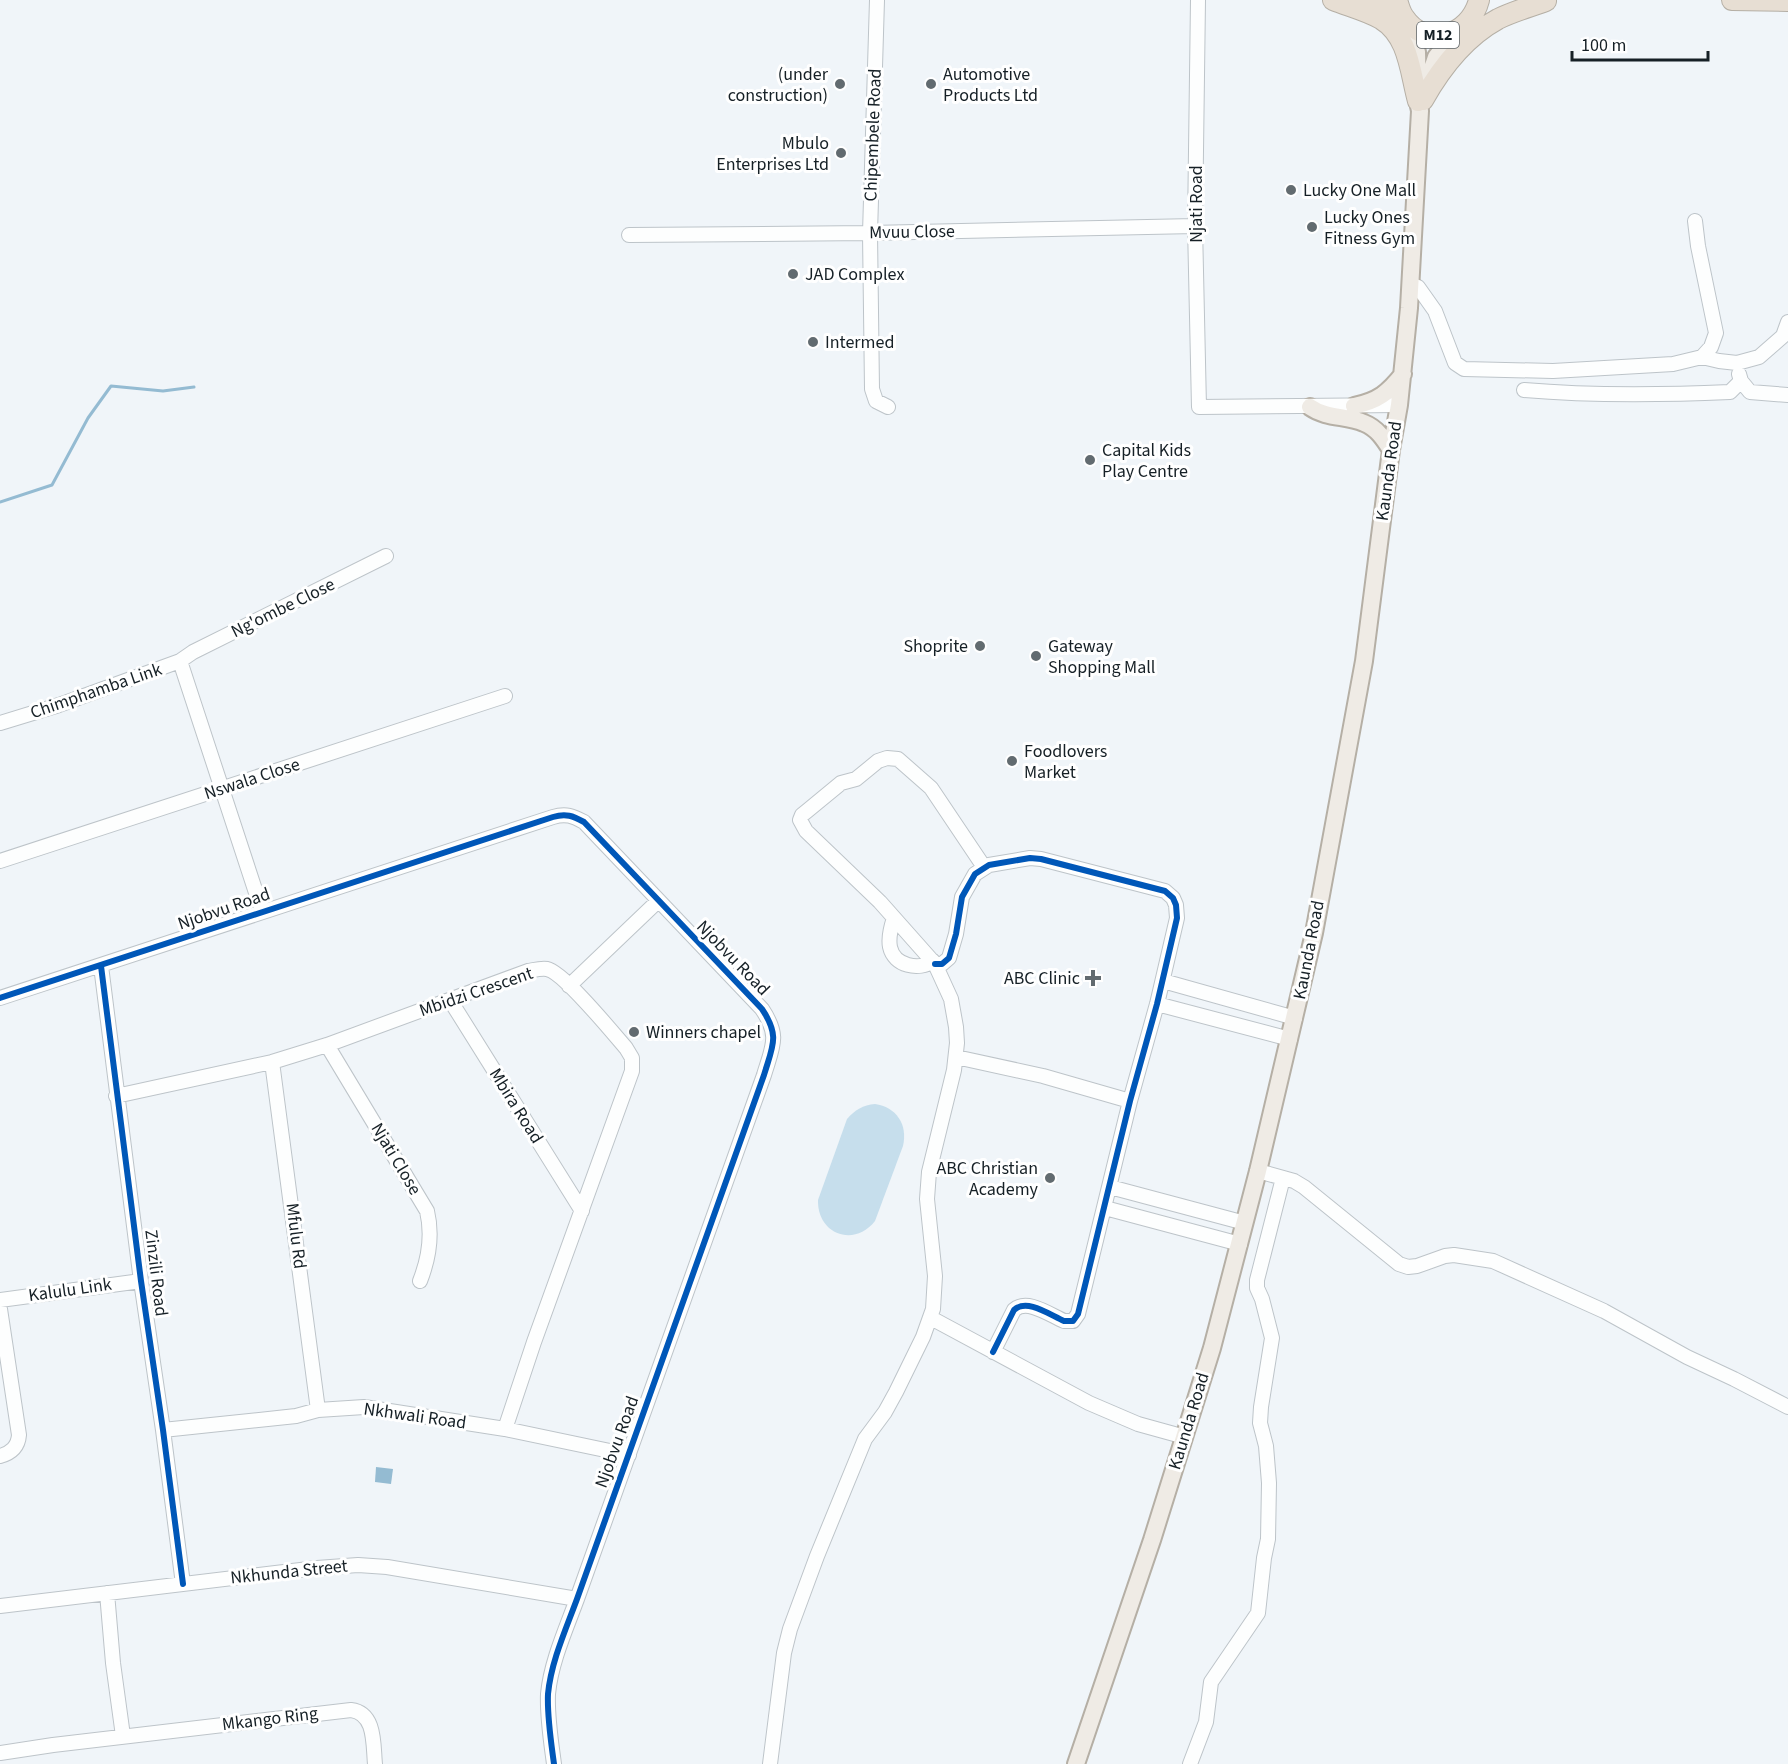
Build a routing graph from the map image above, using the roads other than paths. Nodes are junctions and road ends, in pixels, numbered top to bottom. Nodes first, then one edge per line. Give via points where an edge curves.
1 (877, 0) edge
2 (1198, 0) edge
3 (1333, 0) edge
4 (1361, 0) edge
5 (1479, 0) edge
6 (1732, 0) edge
7 (1549, 1) edge
8 (1788, 1) edge
9 (1402, 12) edge
10 (1463, 27) junction
11 (1420, 104) junction
12 (1695, 221) dead end
13 (1195, 226) junction
14 (870, 233) junction
15 (629, 235) dead end
16 (1410, 284) junction
17 (1788, 322) edge
18 (1702, 357) junction
19 (1727, 362) junction
20 (1403, 374) junction
21 (1741, 381) junction
22 (1524, 390) dead end
23 (1750, 392) junction
24 (1730, 393) junction
25 (1788, 395) edge
26 (1399, 405) junction
27 (1354, 406) junction
28 (888, 407) dead end
29 (1310, 407) junction
30 (1391, 450) junction
31 (386, 555) dead end
32 (180, 661) junction
33 (505, 696) dead end
34 (0, 723) edge
35 (222, 789) junction
36 (0, 861) edge
37 (984, 867) junction
38 (658, 901) junction
39 (262, 911) junction
40 (894, 918) junction
41 (934, 963) junction
42 (101, 966) junction
43 (1163, 981) junction
44 (569, 986) junction
45 (0, 998) edge
46 (450, 1000) junction
47 (1157, 1004) junction
48 (1295, 1018) junction
49 (1290, 1039) junction
50 (327, 1045) junction
51 (956, 1057) junction
52 (272, 1062) junction
53 (116, 1096) junction
54 (1130, 1101) junction
55 (1258, 1171) junction
56 (1283, 1178) junction
57 (1110, 1187) junction
58 (1105, 1208) junction
59 (582, 1211) junction
60 (1245, 1223) junction
61 (1240, 1244) junction
62 (141, 1281) junction
63 (420, 1281) dead end
64 (0, 1300) edge
65 (0, 1309) edge
66 (931, 1317) junction
67 (993, 1352) junction
68 (1788, 1407) edge
69 (318, 1410) junction
70 (505, 1429) junction
71 (163, 1430) junction
72 (1185, 1437) junction
73 (628, 1455) junction
74 (0, 1456) edge
75 (183, 1584) junction
76 (107, 1593) junction
77 (577, 1599) junction
78 (0, 1606) edge
79 (123, 1736) junction
80 (0, 1753) edge
81 (375, 1764) edge
82 (554, 1764) edge
83 (770, 1764) edge
84 (1076, 1764) edge
85 (1190, 1764) edge

1 - 14 street, Chipembele Road
2 - 13 street, Njati Road
3 - 11 highway via 1379,18 1392,28 1405,50
4 - 9 highway, M12
5 - 10 highway, M12
6 - 8 highway
7 - 10 highway, M12 via 1507,4
7 - 11 highway via 1511,13 1470,38
9 - 10 highway, M12 via 1419,31 1431,35 1444,35
9 - 11 main road, Kaunda Road via 1417,52
10 - 11 main road, Kaunda Road via 1436,57
11 - 16 main road, Kaunda Road
12 - 18 street via 1716,333
13 - 14 street, Mvuu Close
13 - 29 street, Njati Road via 1199,408
14 - 15 street, Mvuu Close
14 - 28 street, Chipembele Road via 872,389 876,400
16 - 18 street via 1418,287 1435,311 1455,363 1464,369 1553,371 1673,364
16 - 20 main road, Kaunda Road
17 - 19 street via 1783,336 1759,357
18 - 19 street
19 - 21 street
20 - 26 main road, Kaunda Road
20 - 27 main road via 1385,394
21 - 23 street
21 - 24 street
22 - 24 street via 1654,396
23 - 24 street
23 - 25 street
26 - 27 street
26 - 30 main road, Kaunda Road
27 - 29 street
29 - 30 main road via 1320,414 1365,423 1382,436
30 - 48 main road, Kaunda Road via 1362,671
31 - 32 street, Ng'ombe Close
32 - 34 street, Chimphamba Link
32 - 35 street, Chimphamba Link
33 - 35 street, Nswala Close
35 - 36 street, Nswala Close
35 - 39 street, Chimphamba Link
37 - 40 street via 931,788 898,759 878,760 856,779 842,783 800,820 806,831
37 - 41 street via 975,874 962,897 948,958 942,964
37 - 43 street via 1041,859 1165,891 1176,905 1177,918
38 - 39 street, Njobvu Road via 584,822 560,814
38 - 44 street
38 - 73 street, Njobvu Road via 762,1009 774,1038
39 - 42 street, Njobvu Road
40 - 41 street
40 - 41 street via 889,946 895,958 916,967
41 - 51 street via 954,1013
42 - 45 street, Njobvu Road
42 - 53 street, Zinzili Road
43 - 47 street
43 - 48 street
44 - 46 street, Mbidzi Crescent via 554,972 534,970
44 - 59 street, Mbidzi Crescent via 632,1058 632,1071
46 - 50 street, Mbidzi Crescent
46 - 59 street, Mbira Road
47 - 49 street
47 - 54 street
48 - 49 main road, Kaunda Road
49 - 55 main road, Kaunda Road
50 - 52 street, Mbidzi Crescent
50 - 63 street, Njati Close via 427,1211 429,1256
51 - 54 street
51 - 66 street via 929,1172 927,1199 935,1276
52 - 53 street, Mbidzi Crescent
52 - 69 street, Mfulu Rd
53 - 62 street, Zinzili Road
54 - 57 street
55 - 56 street
55 - 60 main road, Kaunda Road
56 - 68 street via 1304,1186 1399,1264 1417,1266 1454,1255 1493,1262 1604,1311 1687,1358
56 - 85 street via 1257,1280 1272,1338 1260,1423 1269,1483 1268,1539 1258,1613 1211,1682 1206,1722
57 - 58 street
57 - 60 street
58 - 61 street
58 - 67 street via 1077,1318 1064,1321 1027,1306 1017,1307
59 - 70 street, Mbidzi Crescent
60 - 61 main road, Kaunda Road
61 - 72 main road, Kaunda Road
62 - 64 street, Kalulu Link
62 - 71 street, Zinzili Road
65 - 74 street via 19,1435 12,1450
66 - 67 street
66 - 83 street via 896,1392 865,1439 790,1629
67 - 72 street via 1089,1403 1138,1424
69 - 70 street, Nkhwali Road via 364,1407
69 - 71 street, Nkhwali Road via 296,1416
70 - 73 street, Nkhwali Road
71 - 75 street, Zinzili Road
72 - 84 main road, Kaunda Road
73 - 77 street, Njobvu Road
75 - 76 street, Nkhunda Street
75 - 77 street, Nkhunda Street via 317,1568 373,1566
76 - 78 street, Nkhunda Street
76 - 79 street
77 - 82 street, Njobvu Road via 550,1684 548,1713
79 - 80 street, Mkango Ring
79 - 81 street, Mkango Ring via 351,1710 368,1719

